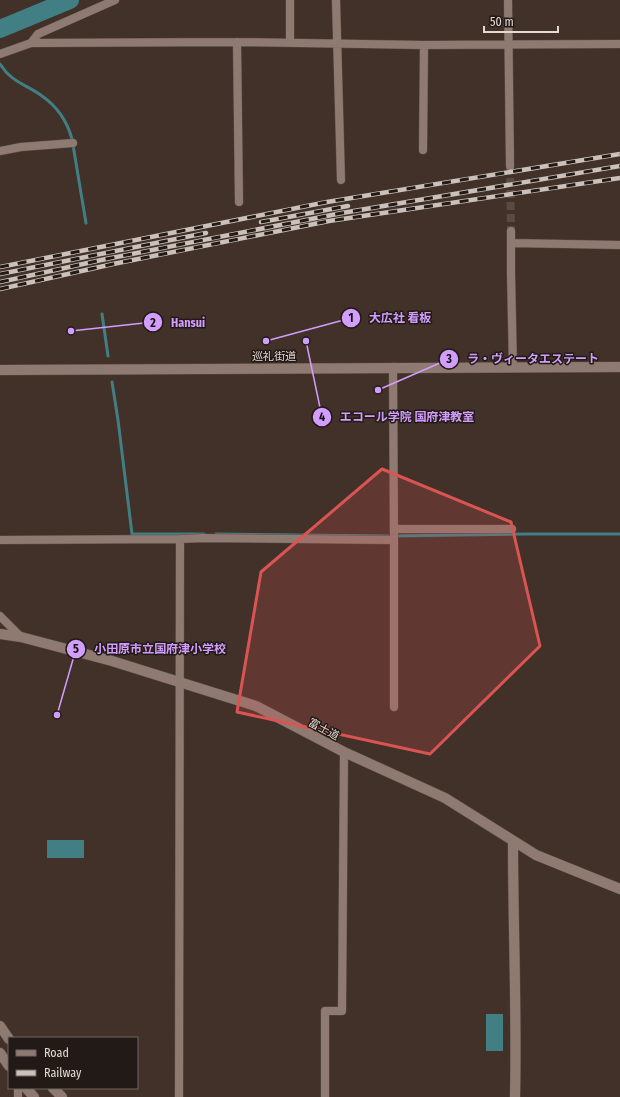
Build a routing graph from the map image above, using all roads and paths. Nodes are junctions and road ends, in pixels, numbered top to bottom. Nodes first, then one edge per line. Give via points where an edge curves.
1 (115, 0) edge
2 (290, 0) edge
3 (336, 0) edge
4 (508, 0) edge
5 (237, 42) junction
6 (31, 43) junction
7 (290, 43) junction
8 (336, 44) junction
9 (508, 44) junction
10 (620, 44) edge
11 (424, 45) junction
12 (0, 54) edge
13 (73, 143) dead end
14 (423, 150) dead end
15 (0, 151) edge
16 (510, 166) tunnel mouth
17 (341, 180) dead end
18 (239, 202) dead end
19 (511, 231) tunnel mouth
20 (511, 243) junction
21 (620, 245) edge
22 (393, 367) junction
23 (620, 367) edge
24 (512, 368) junction
25 (0, 370) edge
26 (394, 529) junction
27 (512, 529) dead end
28 (180, 539) junction
29 (0, 540) edge
30 (394, 540) junction
31 (0, 616) edge
32 (0, 634) edge
33 (21, 637) junction
34 (180, 682) junction
35 (394, 707) dead end
36 (344, 752) junction
37 (513, 841) junction
38 (620, 889) edge
39 (0, 1026) edge
40 (8, 1038) edge
41 (0, 1053) edge
42 (8, 1065) edge
43 (27, 1089) edge
44 (55, 1089) edge
45 (34, 1097) edge
46 (62, 1097) edge
47 (179, 1097) edge
48 (325, 1097) edge
49 (515, 1097) edge

1 - 6 street via 38,34
2 - 7 street
3 - 8 street
4 - 9 street
5 - 6 street
5 - 7 street
5 - 18 street
6 - 12 street
7 - 8 street
8 - 11 street
8 - 17 street
9 - 10 street
9 - 11 street
9 - 16 street
11 - 14 street
13 - 15 street
19 - 20 street
20 - 21 street
20 - 24 street
22 - 24 street, 巡礼街道
22 - 25 street, 巡礼街道
22 - 26 street
23 - 24 street, 巡礼街道
26 - 27 street
26 - 30 street
28 - 29 street
28 - 30 street
28 - 34 street
30 - 35 street
31 - 33 street
32 - 33 street, 富士道
33 - 34 street, 富士道
34 - 36 street, 富士道 via 256,706
34 - 47 street
36 - 37 street, 富士道 via 445,798
36 - 48 street via 342,1010 324,1011
37 - 38 street, 富士道 via 536,855
37 - 49 street
39 - 40 street
41 - 42 street
43 - 45 street
44 - 46 street

